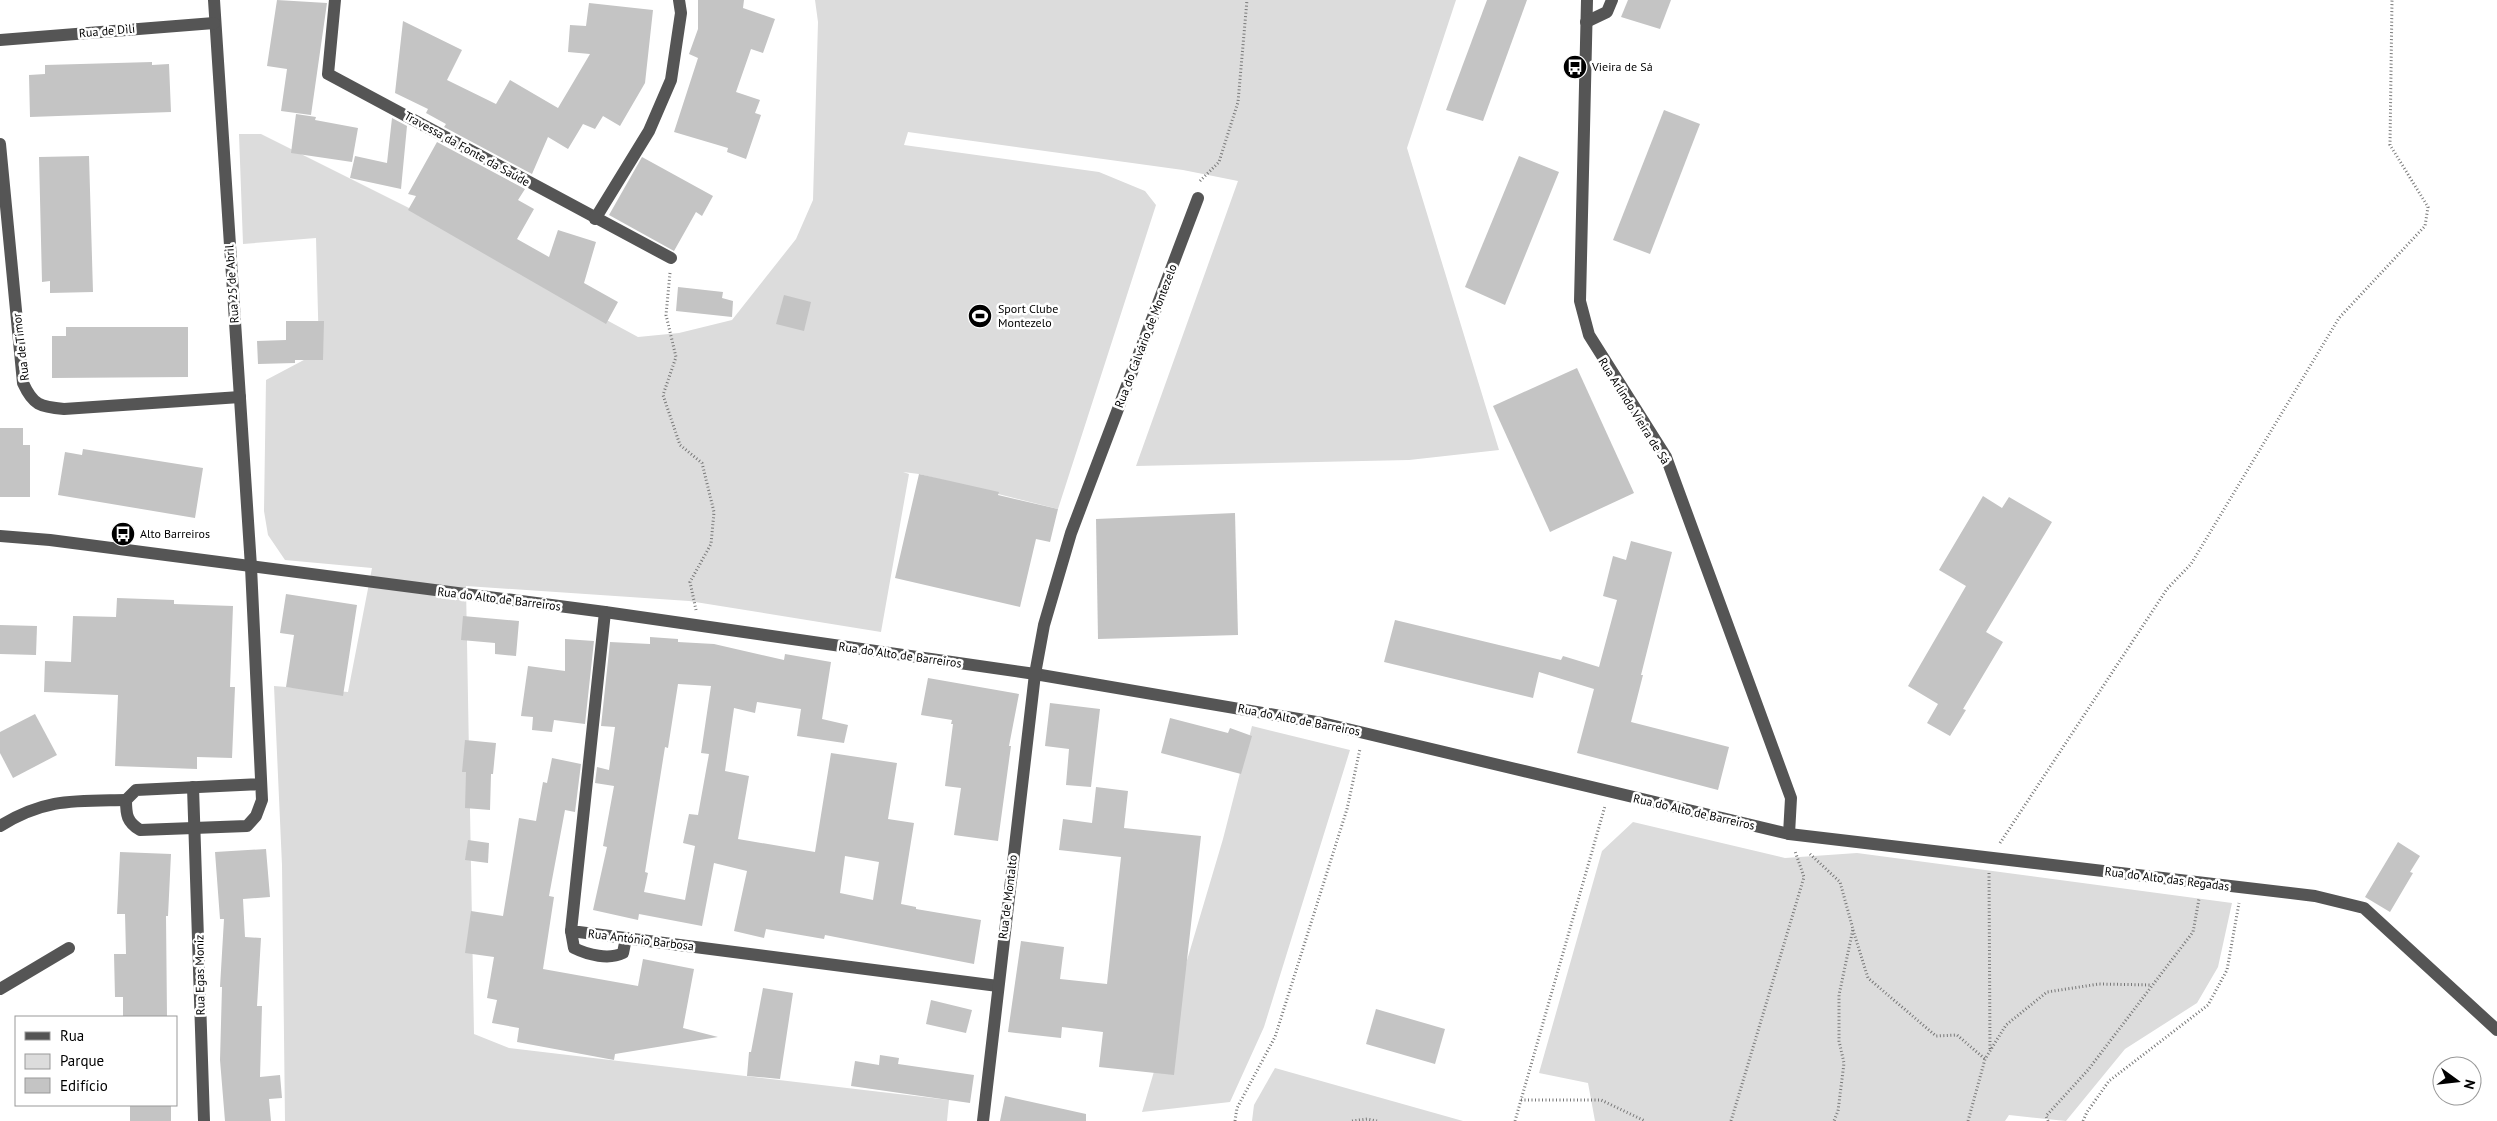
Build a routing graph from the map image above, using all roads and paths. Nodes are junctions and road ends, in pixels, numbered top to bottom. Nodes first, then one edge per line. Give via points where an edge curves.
1 (214, 0) edge
2 (335, 0) edge
3 (678, 0) edge
4 (1246, 0) edge
5 (1587, 0) edge
6 (1612, 0) edge
7 (2392, 0) edge
8 (1586, 22) junction
9 (214, 23) junction
10 (0, 40) edge
11 (0, 144) edge
12 (1198, 198) joint
13 (595, 219) junction
14 (671, 258) joint
15 (240, 398) junction
16 (0, 536) edge
17 (251, 567) junction
18 (605, 612) junction
19 (697, 625) junction
20 (1035, 674) junction
21 (1363, 733) junction
22 (260, 784) junction
23 (194, 787) junction
24 (1609, 791) junction
25 (126, 800) junction
26 (0, 826) edge
27 (196, 829) junction
28 (1789, 834) junction
29 (1989, 858) junction
30 (2202, 883) junction
31 (2241, 888) junction
32 (1852, 929) junction
33 (572, 931) junction
34 (626, 938) junction
35 (69, 948) dead end
36 (2153, 985) junction
37 (998, 986) junction
38 (0, 988) edge
39 (2497, 1030) edge
40 (1990, 1050) junction
41 (1984, 1059) junction
42 (1521, 1100) junction
43 (204, 1121) edge
44 (983, 1121) edge
45 (1235, 1121) edge
46 (1352, 1121) edge
47 (1377, 1121) edge
48 (1515, 1121) edge
49 (1645, 1121) edge
50 (1731, 1121) edge
51 (1834, 1121) edge
52 (1968, 1121) edge
53 (2048, 1121) edge
54 (2083, 1121) edge

1 - 9 street, Rua 25 de Abril
2 - 13 street, Travessa da Fonte da Saúde via 328,74
3 - 13 street via 681,13 671,80 649,131
4 - 12 path via 1238,102 1219,162 1198,182
5 - 8 street, Rua Arlindo Vieira de Sá
6 - 8 street via 1607,12
7 - 29 path via 2390,145 2428,206 2425,226 2339,318 2190,564 2167,588
8 - 28 street, Rua Arlindo Vieira de Sá via 1580,301 1593,344 1666,457 1791,798
9 - 10 street, Rua de Dili
9 - 15 street, Rua 25 de Abril
11 - 15 street, Rua de Timor via 23,382 30,398 44,407 64,409
12 - 20 street, Rua do Calvário de Montezelo via 1071,533 1044,625
13 - 14 street, Travessa da Fonte da Saúde
14 - 19 path via 666,315 676,357 663,395 680,445 702,463 714,512 711,544 690,582
15 - 17 street, Rua 25 de Abril
16 - 17 street, Rua do Alto de Barreiros
17 - 18 street, Rua do Alto de Barreiros
17 - 22 street
18 - 19 street, Rua do Alto de Barreiros
18 - 33 street, Rua António Barbosa
19 - 20 street, Rua do Alto de Barreiros
20 - 21 street, Rua do Alto de Barreiros via 1322,723
20 - 37 street, Rua de Montalto
21 - 24 street, Rua do Alto de Barreiros
21 - 45 path via 1347,809 1275,1037 1237,1108
22 - 23 street
22 - 27 street via 262,800 256,816 247,826
23 - 25 street via 136,790
23 - 27 street, Rua Egas Moniz
24 - 28 street, Rua do Alto de Barreiros
24 - 42 path
25 - 26 street via 59,802 23,812
25 - 27 street via 126,816 140,830
27 - 43 street, Rua Egas Moniz
28 - 29 street, Rua do Alto das Regadas
28 - 32 path via 1840,882
28 - 50 path via 1804,877
29 - 30 street, Rua do Alto das Regadas
29 - 40 path
30 - 31 street, Rua do Alto das Regadas
30 - 36 path via 2193,932
31 - 39 street, Rua do Alto das Regadas via 2315,896 2364,908
31 - 54 path via 2227,970 2208,1005 2109,1081
32 - 41 path via 1868,978 1936,1036 1957,1035
32 - 51 path via 1839,995 1839,1042 1844,1063
33 - 34 street, Rua António Barbosa
33 - 34 street via 574,948 615,957 623,954
34 - 37 street, Rua António Barbosa
35 - 38 street
36 - 40 path via 2099,984 2047,992 2006,1025
36 - 53 path via 2088,1070 2046,1116
37 - 44 street, Rua de Montalto
40 - 41 path
41 - 52 path
42 - 48 path
42 - 49 path via 1601,1100
46 - 47 path via 1367,1118

